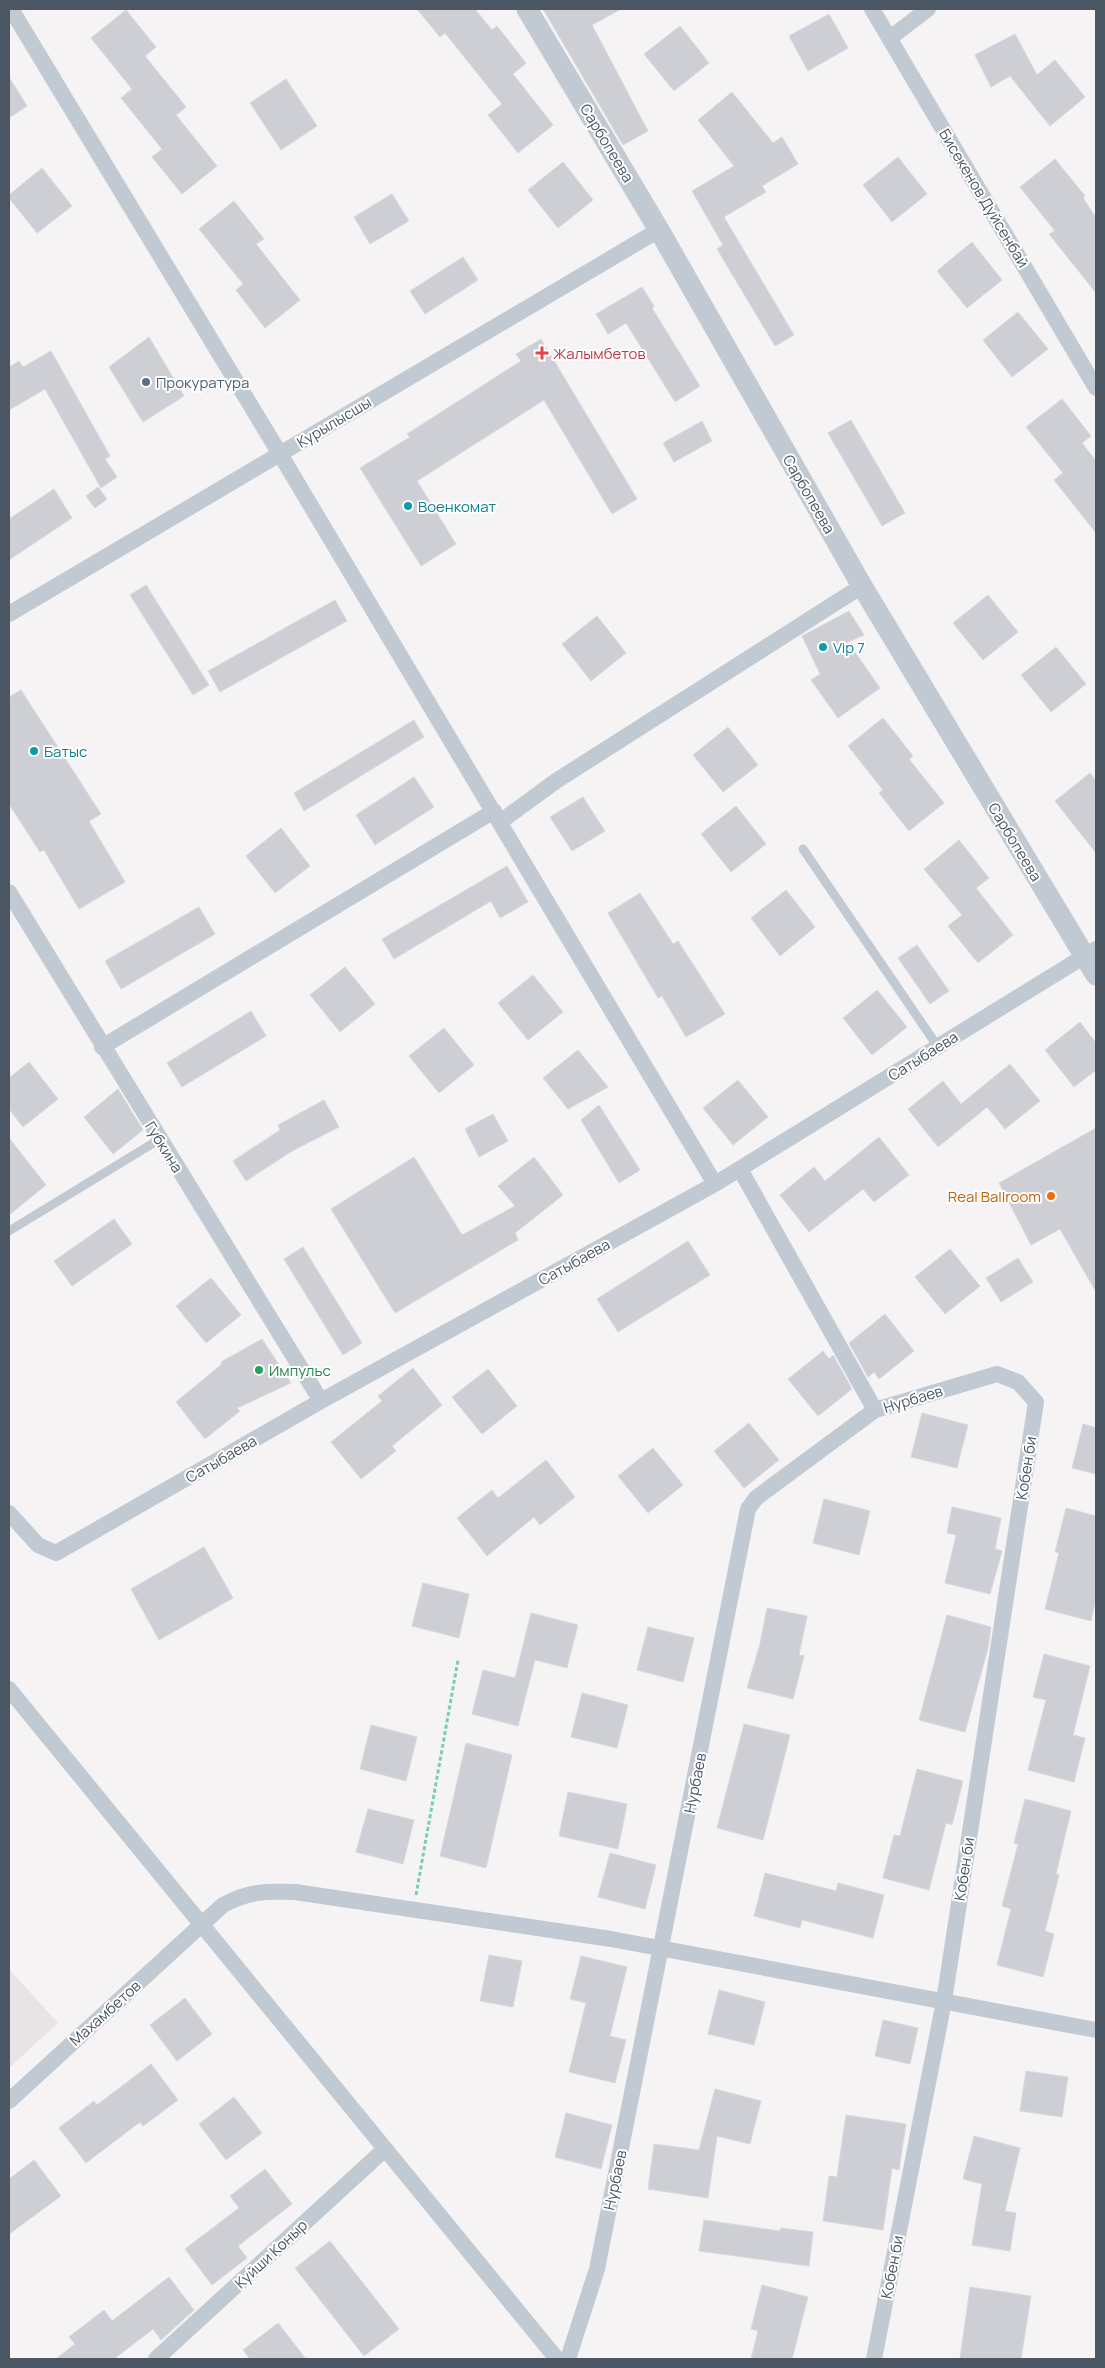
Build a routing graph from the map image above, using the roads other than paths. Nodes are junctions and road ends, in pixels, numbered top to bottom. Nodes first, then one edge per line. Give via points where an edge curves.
1 (527, 9) edge
2 (872, 9) edge
3 (928, 9) edge
4 (13, 19) edge
5 (890, 38) junction
6 (659, 230) junction
7 (1096, 388) edge
8 (280, 454) junction
9 (862, 586) junction
10 (9, 614) edge
11 (497, 816) junction
12 (803, 849) dead end
13 (9, 892) edge
14 (1090, 953) edge
15 (1096, 975) edge
16 (102, 1046) junction
17 (938, 1047) junction
18 (160, 1139) junction
19 (740, 1169) junction
20 (715, 1184) junction
21 (9, 1231) edge
22 (1018, 1382) joint
23 (321, 1401) junction
24 (875, 1410) junction
25 (9, 1513) edge
26 (9, 1689) edge
27 (202, 1925) junction
28 (662, 1949) junction
29 (944, 2002) junction
30 (1096, 2030) edge
31 (9, 2101) edge
32 (385, 2149) junction
33 (156, 2359) edge
34 (557, 2359) edge
35 (568, 2359) edge
36 (874, 2359) edge

1 - 6 street, Сарбопеева
2 - 5 street, Бисекенов Дуйсенбай
3 - 5 street
4 - 8 street
5 - 7 street, Бисекенов Дуйсенбай
6 - 8 street, Курылысшы
6 - 9 street, Сарбопеева
8 - 10 street, Курылысшы
8 - 11 street
9 - 11 street
9 - 14 street, Сарбопеева
11 - 16 street
11 - 20 street
12 - 17 lane
13 - 16 street, Губкина
14 - 15 street, Сарбопеева
14 - 17 street, Сатыбаева
16 - 18 street, Губкина
17 - 19 street, Сатыбаева
18 - 21 lane
18 - 23 street, Губкина
19 - 20 street, Сатыбаева
19 - 24 street
20 - 23 street, Сатыбаева
22 - 24 street, Нурбаев via 997,1374
22 - 29 street, Кобен би via 1036,1402
23 - 25 street, Сатыбаева via 56,1553 38,1545
24 - 28 street, Нурбаев via 756,1498 748,1509
26 - 27 street
27 - 28 street, Махамбетов via 223,1905 242,1895 264,1891 295,1892
27 - 31 street, Махамбетов
27 - 32 street
28 - 29 street, Махамбетов
28 - 35 street, Нурбаев via 597,2269
29 - 30 street, Махамбетов
29 - 36 street, Кобен би
32 - 33 street, Куйши Коныр
32 - 34 street

